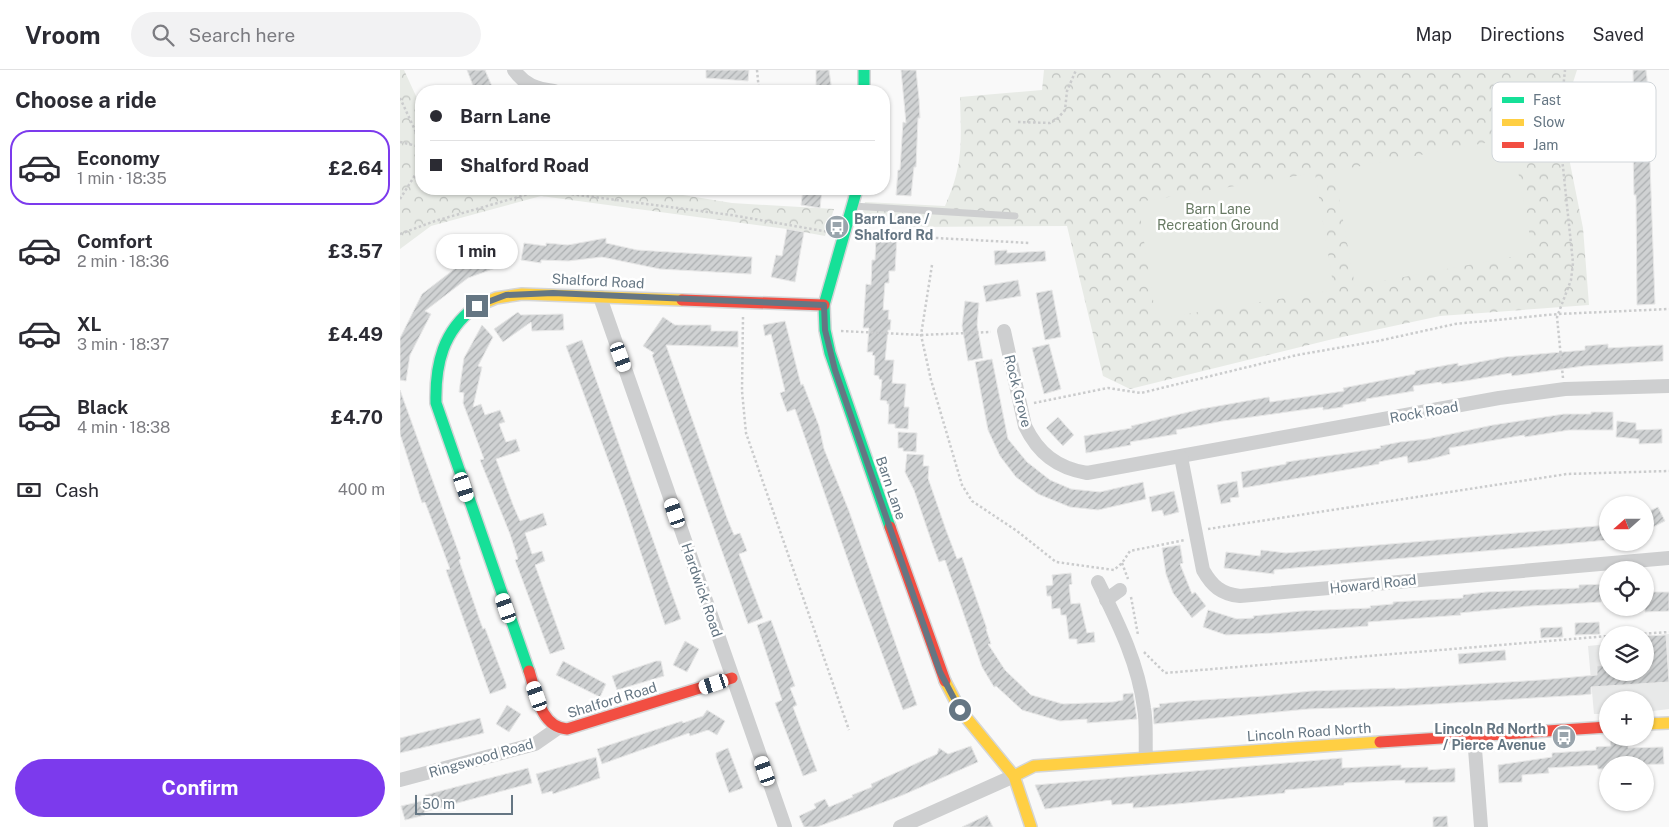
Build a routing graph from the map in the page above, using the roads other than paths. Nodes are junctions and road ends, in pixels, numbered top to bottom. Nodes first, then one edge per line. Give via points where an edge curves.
1 (514, 70) edge
2 (864, 70) edge
3 (531, 85) edge
4 (864, 85) edge
5 (856, 195) edge
6 (853, 206) junction
7 (1015, 216) dead end
8 (600, 297) junction
9 (824, 305) junction
10 (1004, 331) road end
11 (1669, 386) edge
12 (1181, 457) junction
13 (1669, 558) edge
14 (1098, 582) dead end
15 (1126, 586) road end
16 (1106, 600) junction
17 (732, 678) junction
18 (1669, 723) edge
19 (1654, 724) edge
20 (558, 728) junction
21 (1599, 728) edge
22 (1474, 736) junction
23 (1146, 758) junction
24 (1014, 776) junction
25 (400, 780) edge
26 (784, 827) edge
27 (900, 827) edge
28 (1031, 827) edge
29 (1481, 827) edge

1 - 3 street
2 - 4 street
5 - 6 street, Barn Lane
6 - 7 lane
6 - 9 street, Barn Lane
8 - 9 street, Shalford Road
8 - 17 street, Hardwick Road
8 - 20 street, Shalford Road via 553,293 506,295 477,306 455,325 444,342 434,383 439,412 543,714
9 - 24 street, Barn Lane via 825,330 843,395 940,672 960,710
10 - 12 street, Rock Grove via 1025,426 1039,449 1058,464 1087,473
11 - 12 street, Rock Road via 1565,389 1500,398
12 - 13 street, Howard Road via 1203,570 1212,585 1228,595
14 - 16 street
15 - 16 street
16 - 23 street via 1122,630 1138,673 1145,710
17 - 20 street, Shalford Road via 572,729
17 - 26 street, Hardwick Road
18 - 19 street
20 - 25 street, Ringswood Road via 535,744
21 - 22 street, Lincoln Road North
22 - 23 street, Lincoln Road North
22 - 29 street
23 - 24 street, Lincoln Road North via 1034,766
24 - 27 street
24 - 28 street

